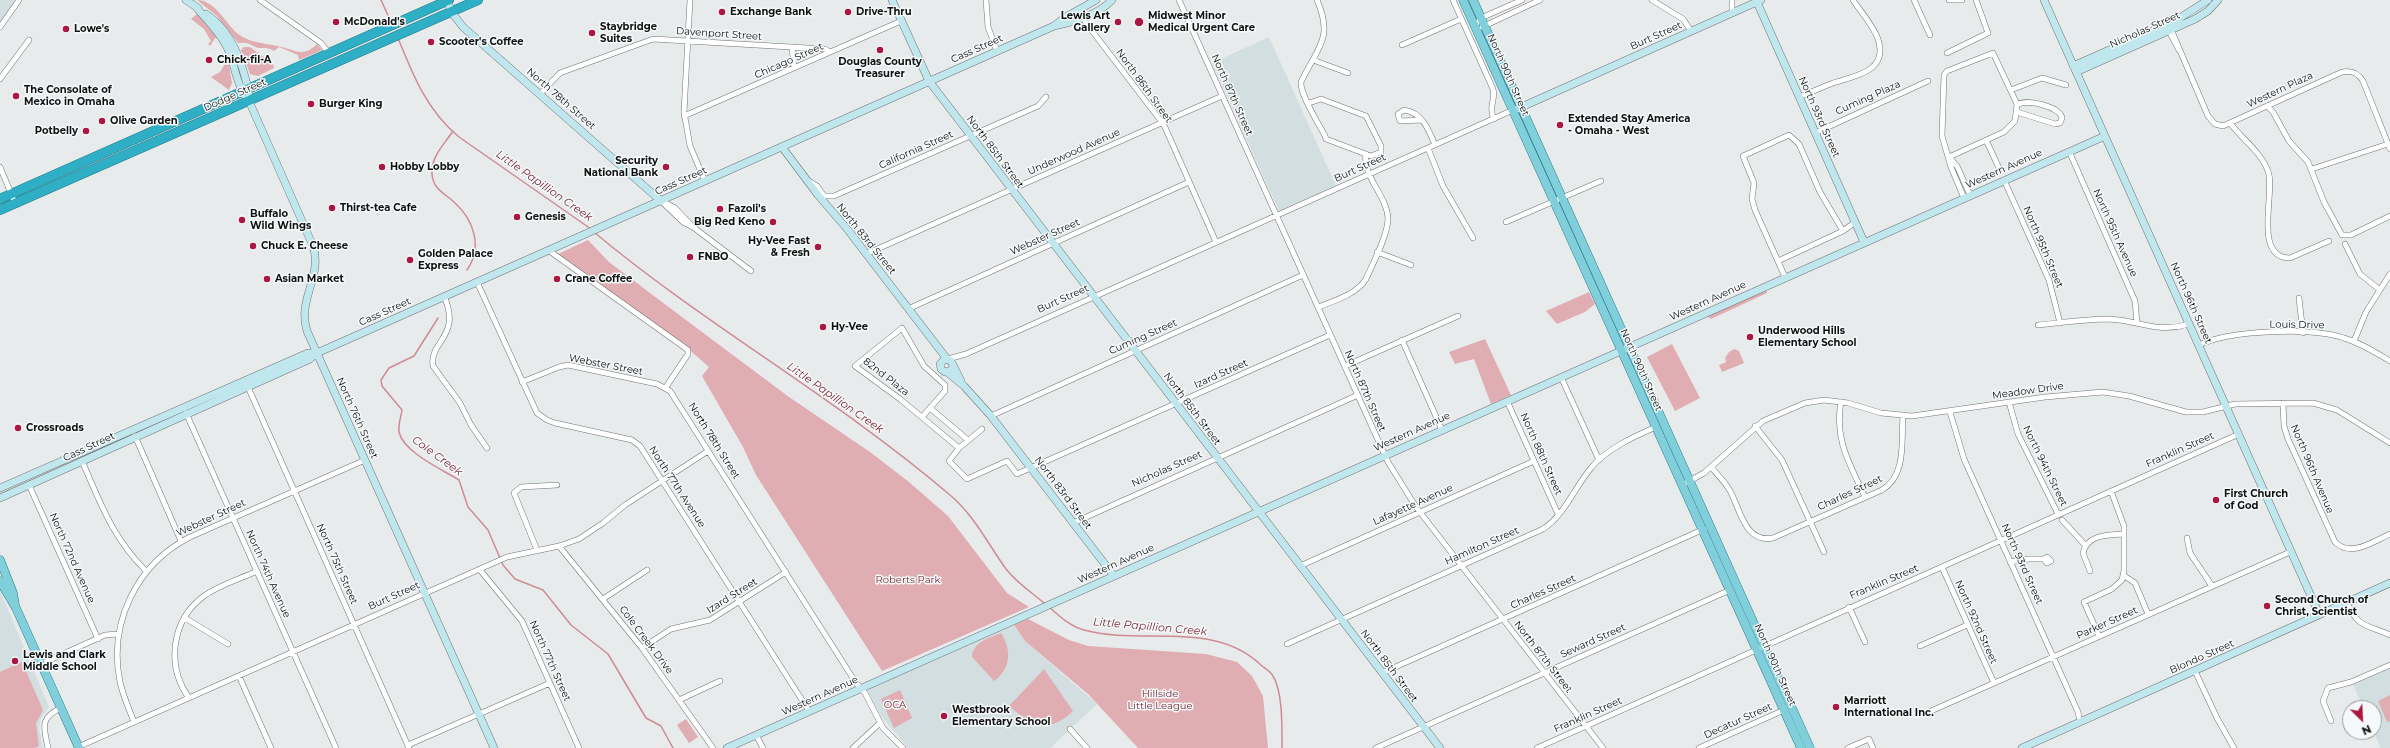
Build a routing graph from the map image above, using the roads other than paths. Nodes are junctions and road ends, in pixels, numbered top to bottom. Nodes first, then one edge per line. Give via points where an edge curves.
1 (19, 0) edge
2 (186, 0) edge
3 (260, 0) edge
4 (447, 0) edge
5 (478, 0) edge
6 (690, 0) edge
7 (892, 0) edge
8 (986, 0) edge
9 (1096, 0) edge
10 (1112, 0) edge
11 (1179, 0) edge
12 (1317, 0) edge
13 (1453, 0) edge
14 (1463, 0) edge
15 (1473, 0) edge
16 (1522, 0) edge
17 (1540, 0) edge
18 (1652, 0) edge
19 (1732, 0) edge
20 (1853, 0) edge
21 (1914, 0) edge
22 (1949, 0) edge
23 (1962, 0) edge
24 (1976, 0) edge
25 (2044, 0) edge
26 (2208, 0) edge
27 (2218, 0) edge
28 (1758, 1) edge
29 (450, 11) junction
30 (1732, 13) junction
31 (1081, 14) junction
32 (1461, 19) junction
33 (901, 21) junction
34 (1483, 22) junction
35 (1475, 26) junction
36 (0, 27) edge
37 (2169, 28) junction
38 (1691, 31) junction
39 (1930, 35) dead end
40 (28, 40) dead end
41 (687, 40) junction
42 (1402, 45) dead end
43 (792, 48) junction
44 (997, 51) junction
45 (830, 52) junction
46 (329, 53) junction
47 (1948, 53) dead end
48 (1313, 60) junction
49 (794, 68) junction
50 (2074, 69) junction
51 (1348, 72) dead end
52 (0, 80) edge
53 (928, 81) junction
54 (1928, 81) dead end
55 (2066, 85) dead end
56 (245, 90) junction
57 (2011, 90) junction
58 (540, 94) junction
59 (1222, 96) junction
60 (1046, 98) dead end
61 (1799, 98) junction
62 (249, 101) junction
63 (1309, 103) junction
64 (2017, 105) junction
65 (2267, 106) junction
66 (1517, 108) junction
67 (2017, 112) junction
68 (684, 116) junction
69 (1494, 119) junction
70 (1421, 120) dead end
71 (1162, 122) junction
72 (2230, 123) junction
73 (1815, 133) junction
74 (970, 136) junction
75 (2105, 136) junction
76 (1986, 140) junction
77 (1435, 145) junction
78 (782, 146) junction
79 (2389, 146) edge
80 (1428, 148) junction
81 (2069, 151) junction
82 (1366, 154) junction
83 (1949, 157) junction
84 (0, 167) edge
85 (1999, 168) dead end
86 (2312, 169) junction
87 (1371, 174) junction
88 (807, 180) junction
89 (2004, 180) junction
90 (705, 181) junction
91 (1601, 181) dead end
92 (1189, 182) junction
93 (1011, 190) junction
94 (11, 194) junction
95 (834, 196) junction
96 (1967, 196) junction
97 (0, 199) edge
98 (1558, 199) junction
99 (661, 200) junction
100 (15, 203) junction
101 (829, 209) junction
102 (0, 210) edge
103 (1276, 216) junction
104 (2390, 216) edge
105 (1506, 222) dead end
106 (1855, 222) junction
107 (1843, 231) junction
108 (1473, 238) dead end
109 (2330, 241) dead end
110 (1216, 242) junction
111 (1864, 242) junction
112 (1052, 243) junction
113 (2345, 244) dead end
114 (548, 250) junction
115 (1377, 252) junction
116 (866, 254) junction
117 (1778, 261) junction
118 (1411, 265) dead end
119 (751, 271) dead end
120 (2390, 274) edge
121 (1303, 275) junction
122 (1785, 277) junction
123 (477, 282) junction
124 (2380, 290) junction
125 (444, 296) junction
126 (1094, 297) junction
127 (2299, 298) dead end
128 (1318, 307) junction
129 (908, 309) junction
130 (1458, 316) dead end
131 (2060, 323) junction
132 (2137, 323) junction
133 (2189, 324) junction
134 (2038, 325) dead end
135 (2303, 333) junction
136 (1330, 335) junction
137 (1402, 340) junction
138 (2354, 341) junction
139 (2199, 345) junction
140 (1625, 348) junction
141 (1135, 350) junction
142 (317, 353) junction
143 (966, 354) junction
144 (2390, 361) edge
145 (945, 364) junction
146 (953, 366) junction
147 (1345, 366) junction
148 (935, 375) junction
149 (1561, 377) junction
150 (522, 382) junction
151 (964, 386) junction
152 (248, 387) junction
153 (666, 387) junction
154 (1358, 395) junction
155 (1507, 401) junction
156 (1841, 402) junction
157 (2009, 402) junction
158 (2282, 403) junction
159 (1176, 404) junction
160 (2225, 405) junction
161 (930, 408) junction
162 (185, 411) junction
163 (1950, 412) junction
164 (991, 416) junction
165 (1903, 416) junction
166 (922, 417) junction
167 (1755, 426) junction
168 (1656, 427) junction
169 (982, 429) dead end
170 (1442, 430) junction
171 (2239, 434) junction
172 (135, 436) junction
173 (968, 440) junction
174 (2390, 443) edge
175 (487, 448) dead end
176 (959, 448) junction
177 (708, 451) junction
178 (1385, 455) junction
179 (1217, 458) junction
180 (365, 460) junction
181 (1599, 460) junction
182 (82, 461) junction
183 (1534, 461) junction
184 (1711, 467) junction
185 (1032, 469) junction
186 (662, 480) junction
187 (1686, 483) junction
188 (29, 485) junction
189 (557, 485) dead end
190 (0, 488) edge
191 (294, 491) junction
192 (2111, 491) junction
193 (1865, 497) junction
194 (0, 498) edge
195 (1258, 512) junction
196 (1420, 512) junction
197 (1558, 514) junction
198 (2058, 514) junction
199 (233, 518) junction
200 (2062, 520) dead end
201 (1810, 521) junction
202 (1073, 523) junction
203 (1707, 529) junction
204 (2124, 534) junction
205 (2390, 534) edge
206 (2187, 538) dead end
207 (2000, 540) junction
208 (181, 541) junction
209 (560, 546) junction
210 (2086, 546) junction
211 (537, 550) junction
212 (1824, 552) dead end
213 (2290, 552) junction
214 (2044, 559) dead end
215 (0, 560) edge
216 (2010, 562) junction
217 (1462, 565) junction
218 (1300, 566) junction
219 (1942, 567) junction
220 (480, 570) junction
221 (647, 570) dead end
222 (146, 571) junction
223 (257, 571) junction
224 (786, 572) junction
225 (2090, 572) dead end
226 (2123, 575) junction
227 (1114, 576) junction
228 (0, 581) edge
229 (2390, 583) edge
230 (2212, 586) junction
231 (1730, 590) junction
232 (425, 594) junction
233 (603, 599) junction
234 (739, 602) junction
235 (2347, 602) junction
236 (1849, 607) junction
237 (16, 608) junction
238 (2148, 614) junction
239 (2319, 614) junction
240 (185, 618) junction
241 (1341, 619) junction
242 (1503, 620) junction
243 (354, 625) junction
244 (1968, 625) junction
245 (118, 634) junction
246 (2390, 635) edge
247 (2099, 636) junction
248 (98, 638) junction
249 (1865, 642) dead end
250 (228, 644) dead end
251 (1287, 644) dead end
252 (1920, 646) dead end
253 (642, 648) junction
254 (1760, 648) junction
255 (293, 652) junction
256 (2053, 657) junction
257 (41, 664) junction
258 (2390, 665) edge
259 (2195, 671) junction
260 (1382, 673) junction
261 (1544, 673) junction
262 (239, 676) junction
263 (720, 681) dead end
264 (550, 683) junction
265 (1994, 683) junction
266 (861, 688) junction
267 (189, 698) junction
268 (679, 700) junction
269 (61, 708) junction
270 (1784, 710) junction
271 (809, 711) junction
272 (1931, 711) dead end
273 (479, 714) junction
274 (2331, 721) dead end
275 (134, 722) junction
276 (2080, 722) junction
277 (880, 723) junction
278 (1423, 726) junction
279 (1585, 726) junction
280 (1070, 729) dead end
281 (756, 735) junction
282 (408, 746) edge
283 (79, 747) edge
284 (48, 748) edge
285 (271, 748) edge
286 (336, 748) edge
287 (494, 748) edge
288 (579, 748) edge
289 (713, 748) edge
290 (727, 748) edge
291 (763, 748) edge
292 (853, 748) edge
293 (902, 748) edge
294 (1087, 748) edge
295 (1376, 748) edge
296 (1440, 748) edge
297 (1537, 748) edge
298 (1603, 748) edge
299 (1699, 748) edge
300 (1801, 748) edge
301 (1810, 748) edge
302 (1848, 748) edge
303 (1873, 748) edge
304 (2022, 748) edge
305 (2234, 748) edge

1 - 36 street
2 - 56 street, North 76th Street via 226,45
3 - 46 street via 321,43
4 - 29 street
4 - 46 highway, Dodge Street
5 - 29 highway, Dodge Street
6 - 41 street
7 - 33 street, North 85th Street
8 - 44 street via 988,27
9 - 31 street, Cass Street
10 - 31 street, Cass Street via 1104,7
11 - 59 street, North 87th Street
12 - 48 street via 1324,17 1325,30 1322,43
13 - 32 street
14 - 35 main road, North 90th Street
15 - 34 main road, North 90th Street
16 - 34 street
17 - 34 street
18 - 38 street via 1683,19
19 - 30 street
20 - 61 street via 1876,35 1879,45 1876,63 1864,74 1833,83
21 - 39 street
22 - 23 street
24 - 47 street via 1988,33
25 - 50 street, North 96th Street
26 - 37 street, Nicholas Street
27 - 37 street, Nicholas Street via 2204,13
28 - 30 street, Burt Street
28 - 61 street, North 93rd Street
29 - 58 street, North 78th Street via 463,27
29 - 62 highway, Dodge Street
30 - 38 street, Burt Street
31 - 44 street, Cass Street via 1063,19 1054,26
31 - 71 street, North 86th Street
32 - 42 street
32 - 69 street via 1493,89 1491,106
33 - 45 street, Chicago Street
33 - 53 street, North 85th Street
34 - 35 street
34 - 66 main road, North 90th Street
35 - 66 main road, North 90th Street
37 - 50 street, Nicholas Street
37 - 72 street, Western Plaza via 2208,116 2214,124 2223,126
38 - 66 street, Burt Street
40 - 52 street
41 - 43 street, Davenport Street
41 - 58 street, Davenport Street via 653,39 576,66 560,73
41 - 68 street
43 - 45 street, Davenport Street
43 - 49 street
44 - 53 street, Cass Street
45 - 49 street, Chicago Street
46 - 56 highway, Dodge Street
48 - 51 street
48 - 63 street via 1301,85
49 - 68 street, Chicago Street
50 - 75 street, North 96th Street
53 - 74 street, North 85th Street
53 - 78 street, Cass Street
54 - 73 street, Cuming Plaza
55 - 57 street via 2042,78
56 - 62 street, North 76th Street
56 - 94 highway, Dodge Street
57 - 64 street
57 - 83 street via 1993,53 1945,73 1941,130
58 - 99 street, North 78th Street
59 - 71 street, Underwood Avenue
59 - 103 street, North 87th Street
60 - 74 street, California Street via 1039,105
61 - 73 street, North 93rd Street
62 - 100 highway, Dodge Street
62 - 142 street, North 76th Street via 315,252 315,269 304,303 304,314 307,331
63 - 82 street via 1326,139
63 - 82 street via 1321,100 1368,117 1382,150 1374,156
64 - 67 street
64 - 67 street via 2025,101 2030,102 2057,110 2062,118 2060,123 2052,124
65 - 72 street, Western Plaza
65 - 79 street, Western Plaza via 2342,72 2354,72 2363,81
65 - 86 street via 2276,116 2289,141
66 - 69 street, Burt Street
66 - 98 main road, North 90th Street
67 - 76 street via 2010,128
68 - 90 street via 690,146
69 - 77 street, Burt Street
70 - 77 street via 1429,129
71 - 92 street, North 86th Street
71 - 93 street, Underwood Avenue
72 - 109 street via 2261,158 2268,171 2271,188 2267,233 2276,251 2283,257 2290,258
73 - 106 street, North 93rd Street
74 - 93 street, North 85th Street
74 - 95 street, California Street
75 - 81 street, Western Avenue
75 - 133 street, North 96th Street
76 - 83 street
76 - 85 street
77 - 80 street, Burt Street
78 - 88 street, North 83rd Street
78 - 90 street, Cass Street
79 - 86 street
80 - 87 street, Burt Street
80 - 108 street via 1443,186
81 - 89 street, Western Avenue
81 - 132 street, North 95th Avenue via 2135,301
82 - 87 street
83 - 96 street via 1951,167
84 - 94 street
86 - 104 street via 2324,202 2343,236 2351,235
87 - 103 street, Burt Street
87 - 115 street via 1388,217
88 - 95 street via 817,186 824,196
88 - 101 street, North 83rd Street
89 - 96 street, Western Avenue
89 - 131 street, North 95th Street via 2049,280
90 - 99 street, Cass Street
91 - 98 street
92 - 110 street, North 86th Street
92 - 112 street, Webster Street
93 - 112 street, North 85th Street
93 - 116 street, Underwood Avenue
94 - 97 highway, Dodge Street
94 - 100 street
95 - 101 street via 829,203
96 - 111 street, Western Avenue
98 - 105 street
98 - 140 main road, North 90th Street
99 - 114 street, Cass Street
99 - 119 street via 683,222
100 - 102 highway, Dodge Street
101 - 116 street, North 83rd Street
103 - 110 street, Burt Street
103 - 121 street, North 87th Street
106 - 107 street
106 - 111 street, North 93rd Street
107 - 117 street
107 - 117 street via 1820,192 1793,136 1789,135 1743,156 1754,183 1752,204
110 - 126 street, Burt Street
111 - 122 street, Western Avenue
112 - 126 street, North 85th Street
112 - 129 street, Webster Street
113 - 124 street via 2360,274
114 - 123 street, Cass Street
114 - 153 street via 688,350 688,354
115 - 118 street
115 - 128 street via 1362,286
116 - 129 street, North 83rd Street
117 - 122 street
120 - 124 street
121 - 128 street, North 87th Street
121 - 141 street, Cuming Street
122 - 140 street, Western Avenue
123 - 125 street, Cass Street
123 - 150 street, North 77th Avenue
124 - 138 street via 2366,312
125 - 142 street, Cass Street
125 - 175 street via 450,310 450,321 434,357 433,366 460,403
126 - 141 street, North 85th Street
126 - 143 street, Burt Street
127 - 135 street
128 - 136 street, North 87th Street
129 - 145 street, North 83rd Street via 935,344
130 - 137 street
131 - 132 street via 2108,320
131 - 134 street
132 - 133 street via 2165,329
133 - 139 street, North 96th Street
135 - 138 street, Louis Drive via 2328,334
135 - 139 street, Louis Drive via 2236,334
136 - 147 street, North 87th Street
136 - 159 street, Izard Street
137 - 147 street
137 - 170 street
138 - 144 street, Louis Drive
139 - 160 street, North 96th Street
140 - 149 street, Western Avenue
140 - 168 main road, North 90th Street
140 - 187 main road, North 90th Street
141 - 159 street, North 85th Street
141 - 164 street, Cuming Street
142 - 152 street, Cass Street via 310,359
142 - 162 street, Cass Street via 308,353
142 - 180 street, North 76th Street
143 - 145 street, Burt Street
143 - 146 street, Burt Street
145 - 146 street
145 - 148 street
145 - 151 street, North 83rd Street
146 - 151 street, North 83rd Street
147 - 154 street, North 87th Street
148 - 161 street, 82nd Plaza via 946,385 945,391
148 - 166 street, 82nd Plaza via 924,366 902,328 855,366
149 - 155 street, Western Avenue
149 - 181 street
150 - 153 street, Webster Street via 568,365
150 - 186 street, North 77th Avenue via 542,418 635,442
151 - 164 street, North 83rd Street
152 - 162 street, Cass Street
152 - 191 street, North 75th Street
153 - 177 street, North 78th Street
154 - 178 street, North 87th Street
154 - 179 street, Nicholas Street
155 - 170 street, Western Avenue
155 - 183 street, North 88th Street
156 - 165 street, Meadow Drive
156 - 167 street, Meadow Drive via 1824,400 1805,403 1763,420
156 - 193 street via 1838,421 1840,438
157 - 160 street, Meadow Drive via 2103,392 2129,396 2186,412 2202,412
157 - 163 street, Meadow Drive
157 - 198 street, North 94th Street via 2018,434
158 - 160 street, Meadow Drive
158 - 174 street, Meadow Drive via 2313,403 2331,407
158 - 205 street, North 96th Avenue via 2288,439 2333,539 2343,548 2352,550
159 - 179 street, North 85th Street
159 - 185 street, Izard Street
160 - 171 street, North 96th Street
161 - 166 street, 82nd Plaza
161 - 173 street
162 - 172 street, Cass Street
162 - 190 street, Cass Street
162 - 199 street, North 74th Avenue
163 - 165 street, Meadow Drive
163 - 207 street, North 93rd Street via 1960,447
164 - 185 street, North 83rd Street
165 - 193 street, Charles Street via 1898,472 1887,486
166 - 176 street, 82nd Plaza
167 - 184 street, Meadow Drive
167 - 201 street via 1782,460
168 - 181 street, Hamilton Street
168 - 187 main road, North 90th Street
169 - 173 street
170 - 178 street, Western Avenue
171 - 192 street, Franklin Street
171 - 213 street, North 96th Street
172 - 182 street, Cass Street
172 - 208 street
173 - 176 street
176 - 185 street via 949,461 967,479 1007,461 1017,474
177 - 186 street, Burt Street
177 - 224 street, North 78th Street
178 - 195 street, Western Avenue
178 - 196 street, North 87th Street
179 - 195 street, North 85th Street
179 - 202 street, Nicholas Street
180 - 191 street, Webster Street
180 - 232 street, North 76th Street
181 - 197 street, Hamilton Street
182 - 188 street, Cass Street
182 - 222 street via 116,535
183 - 196 street, Lafayette Avenue
183 - 197 street, North 88th Street
184 - 187 street, Meadow Drive
184 - 201 street, Charles Street via 1729,488 1751,533 1764,539 1774,538
185 - 202 street, North 83rd Street
186 - 209 street, Burt Street via 625,505 595,530
186 - 234 street, North 77th Avenue
187 - 203 main road, North 90th Street
188 - 194 street, Cass Street
188 - 248 street, North 72nd Avenue
189 - 211 street via 521,487 514,493
191 - 199 street, Webster Street
191 - 243 street, North 75th Street
192 - 198 street, Franklin Street
192 - 204 street via 2123,519
193 - 201 street, Charles Street
195 - 218 street, North 85th Street
195 - 227 street, Western Avenue
196 - 217 street, North 87th Street
196 - 218 street, Lafayette Avenue
197 - 217 street, Hamilton Street via 1543,529
198 - 207 street, Franklin Street
199 - 208 street, Webster Street
199 - 223 street, North 74th Avenue
200 - 210 street
201 - 212 street
202 - 227 street, North 83rd Street
203 - 231 main road, North 90th Street
203 - 242 street, Charles Street
203 - 254 main road, North 90th Street
204 - 210 street via 2100,536
204 - 226 street
206 - 230 street via 2190,553
207 - 216 street, North 93rd Street
207 - 219 street, Franklin Street
208 - 222 street, Webster Street via 162,554
209 - 211 street, Burt Street
209 - 233 street, Cole Creek Drive
210 - 225 street via 2083,553
211 - 220 street, Burt Street via 507,558
213 - 230 street, Parker Street
213 - 239 street, North 96th Street
214 - 216 street
215 - 237 main road via 14,592
216 - 256 street, North 93rd Street
217 - 241 street, Hamilton Street
217 - 242 street, North 87th Street
218 - 241 street, North 85th Street
219 - 236 street, Franklin Street
219 - 244 street, North 92nd Street
220 - 232 street, Burt Street
220 - 264 street, North 77th Street via 522,621
221 - 233 street
222 - 245 street, Webster Street via 132,593
223 - 240 street via 206,595 194,605
223 - 255 street, North 74th Avenue
224 - 234 street, Izard Street
224 - 266 street, North 78th Street
226 - 238 street via 2135,583
226 - 247 street via 2117,586 2084,602
227 - 266 street, Western Avenue
228 - 237 main road
229 - 235 street, Blondo Street
230 - 238 street, Parker Street
231 - 254 main road, North 90th Street
231 - 261 street, Seward Street
232 - 243 street, Burt Street
232 - 273 street, North 76th Street
233 - 253 street, Cole Creek Drive
234 - 253 street, Izard Street via 705,623 671,629
234 - 271 street, North 77th Avenue
235 - 239 street, Blondo Street
235 - 246 street via 2358,622
236 - 249 street
236 - 254 street, Franklin Street
237 - 257 main road
238 - 247 street, Parker Street
239 - 259 street, Blondo Street
240 - 250 street
240 - 267 street via 176,640 175,661
241 - 251 street, Hamilton Street
241 - 260 street, North 85th Street
242 - 260 street, Charles Street
242 - 261 street, North 87th Street
243 - 255 street, Burt Street
243 - 282 street, North 75th Street
244 - 252 street
244 - 265 street, North 92nd Street
245 - 248 street
245 - 275 street via 122,693
247 - 256 street, Parker Street
248 - 257 street
253 - 268 street, Cole Creek Drive
254 - 270 main road, North 90th Street
254 - 279 street, Franklin Street
254 - 301 main road, North 90th Street
255 - 262 street, Burt Street
255 - 286 street, North 74th Avenue
256 - 265 street, Parker Street
256 - 276 street, North 93rd Street
257 - 269 main road
258 - 274 street via 2351,682 2328,688 2323,701
259 - 276 street, Blondo Street
259 - 305 street
260 - 278 street, North 85th Street
261 - 278 street, Seward Street
261 - 279 street, North 87th Street
262 - 267 street, Burt Street
262 - 285 street
263 - 268 street
264 - 273 street
264 - 288 street, North 77th Street
265 - 272 street, Parker Street
266 - 271 street, Western Avenue
266 - 277 street, North 78th Street
267 - 275 street, Burt Street
268 - 289 street, Cole Creek Drive
269 - 283 main road
269 - 284 street via 50,714 45,723
270 - 299 street, Decatur Street
270 - 300 main road, North 90th Street
271 - 281 street, Western Avenue
273 - 282 street
273 - 287 street, North 76th Street
275 - 283 street, Burt Street
276 - 304 street, Blondo Street
277 - 292 street
277 - 293 street, North 78th Street
278 - 295 street, Seward Street
278 - 296 street, North 85th Street
279 - 297 street, Franklin Street
279 - 298 street, North 87th Street
280 - 294 street
281 - 290 street, Western Avenue
281 - 291 street
302 - 303 street via 1869,739

